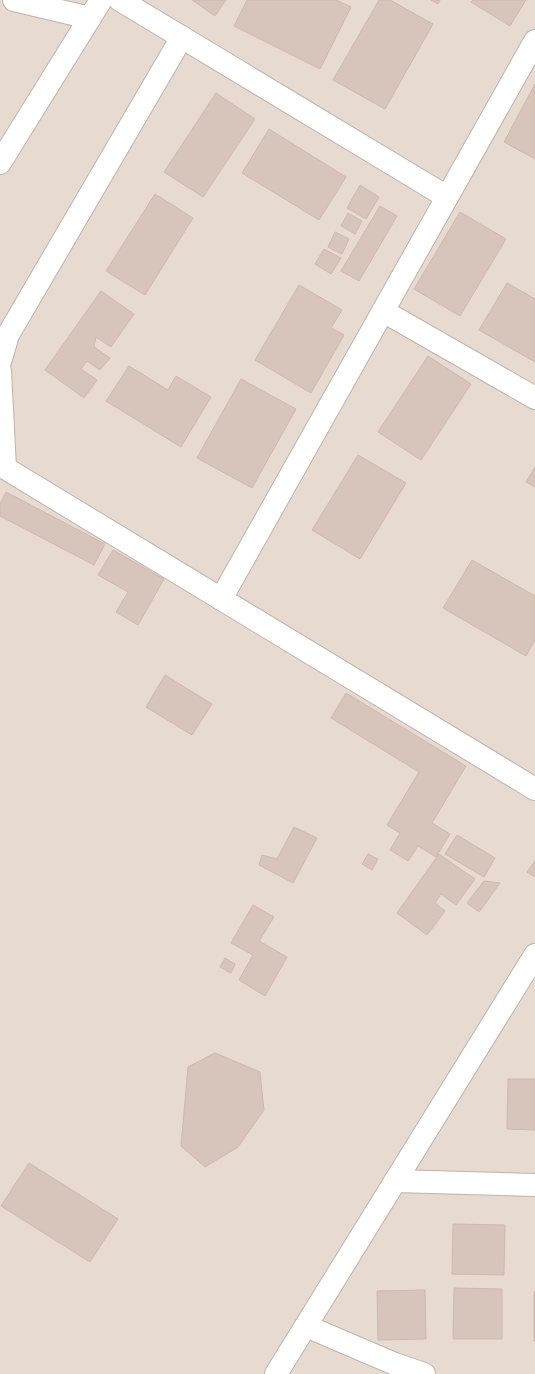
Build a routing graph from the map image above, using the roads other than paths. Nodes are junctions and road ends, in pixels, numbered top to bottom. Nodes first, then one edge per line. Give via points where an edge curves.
1 (14, 0) edge
2 (120, 0) edge
3 (96, 9) edge
4 (182, 37) junction
5 (534, 46) edge
6 (0, 163) edge
7 (448, 196) junction
8 (383, 311) junction
9 (0, 362) edge
10 (0, 371) edge
11 (535, 398) edge
12 (3, 467) edge
13 (222, 599) junction
14 (535, 789) edge
15 (531, 967) edge
16 (395, 1181) junction
17 (535, 1185) edge
18 (306, 1326) junction
19 (276, 1374) edge
20 (424, 1374) edge

1 - 3 street
2 - 4 street
3 - 6 street
4 - 7 street
4 - 9 street via 8,335
5 - 7 street
7 - 8 street
8 - 11 street
8 - 13 street
10 - 12 street
12 - 13 street
13 - 14 street
15 - 16 street
16 - 17 street
16 - 18 street
18 - 19 street
18 - 20 street

